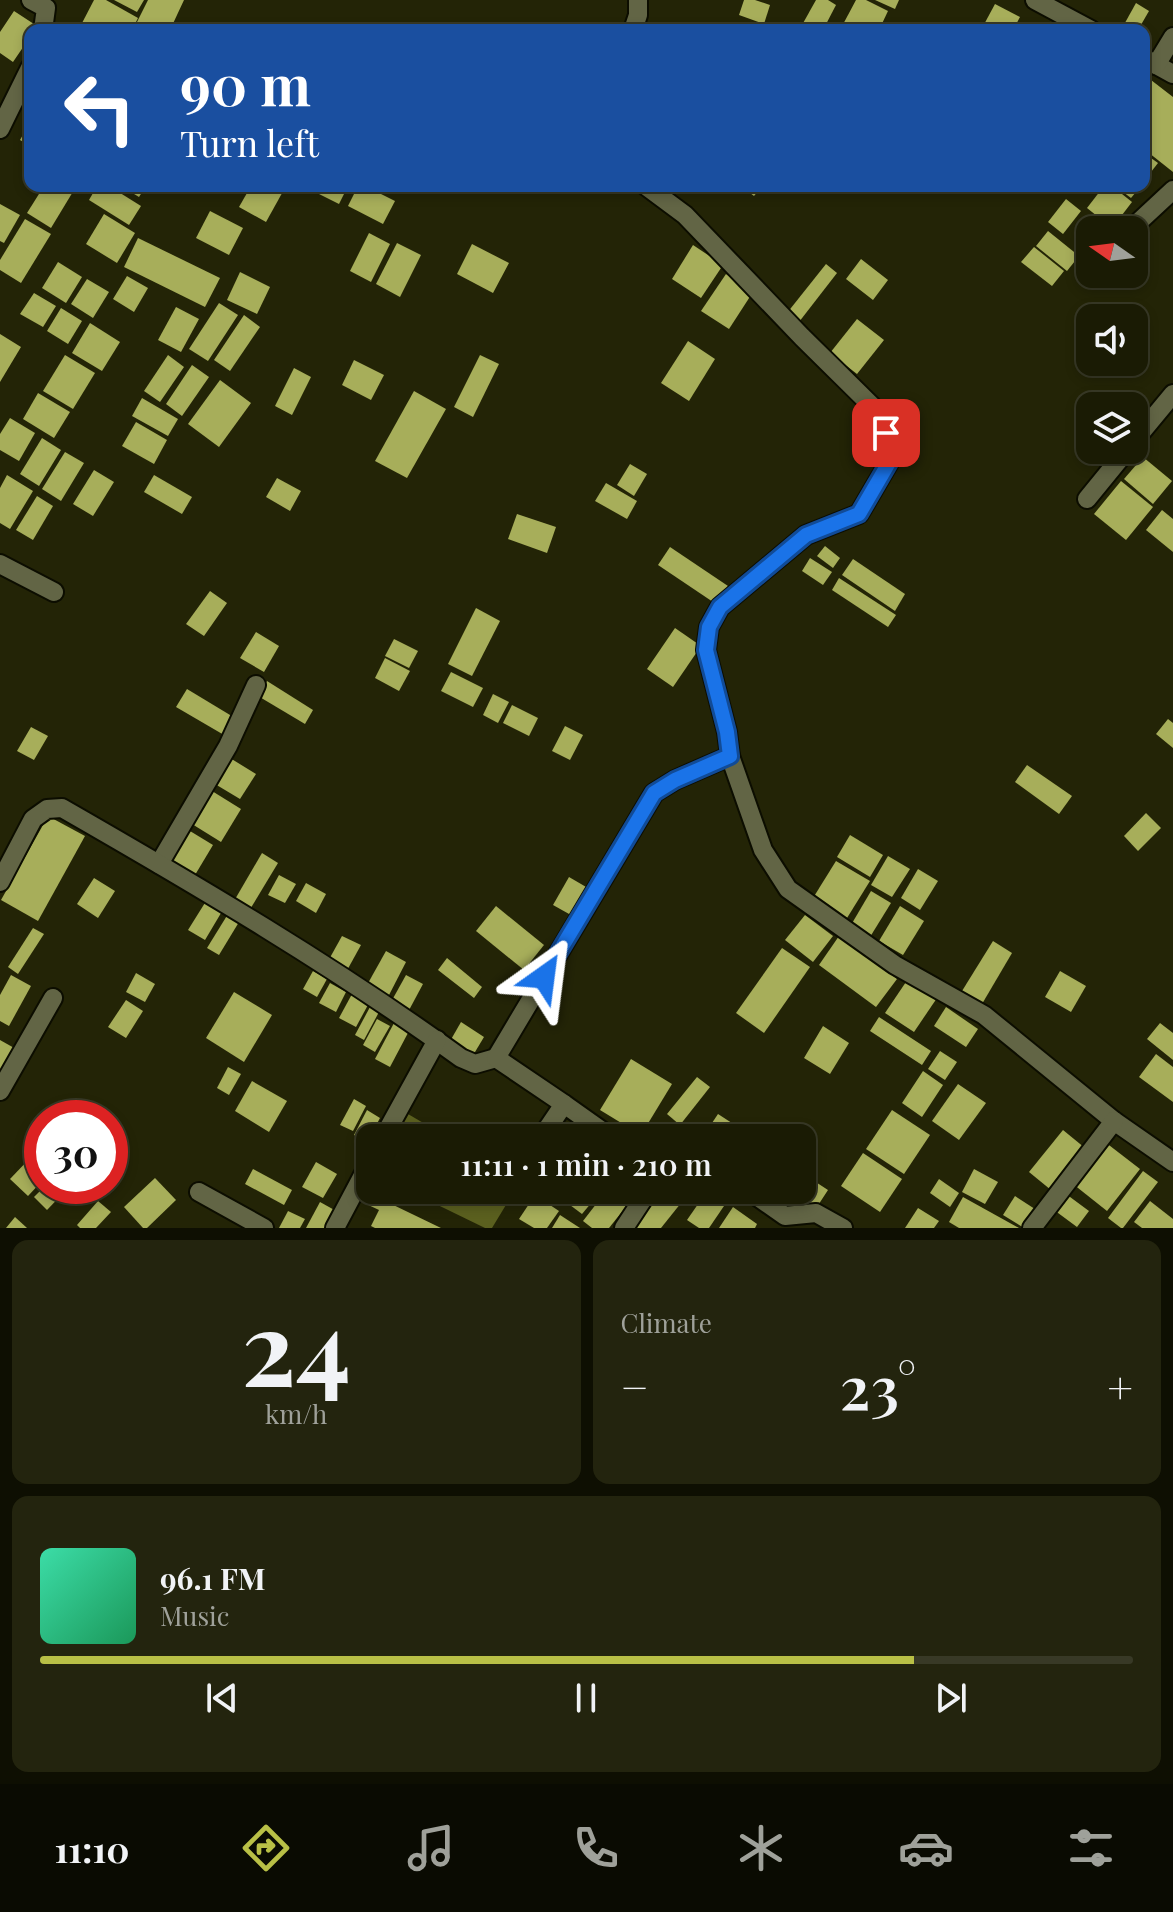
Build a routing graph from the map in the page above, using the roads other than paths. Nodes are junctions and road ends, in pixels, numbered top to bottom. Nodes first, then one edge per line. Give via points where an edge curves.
1 (31, 0) edge
2 (638, 0) edge
3 (1035, 0) edge
4 (44, 24) edge
5 (635, 24) edge
6 (1080, 24) edge
7 (1173, 37) edge
8 (1158, 66) edge
9 (24, 80) edge
10 (0, 129) edge
11 (1173, 190) edge
12 (654, 192) edge
13 (1145, 216) edge
14 (1173, 394) edge
15 (1148, 424) edge
16 (1116, 464) edge
17 (1087, 499) dead end
18 (0, 564) edge
19 (54, 592) dead end
20 (256, 685) dead end
21 (730, 756) junction
22 (159, 864) junction
23 (0, 882) edge
24 (53, 998) dead end
25 (437, 1040) junction
26 (496, 1058) junction
27 (0, 1091) edge
28 (564, 1104) junction
29 (1114, 1121) junction
30 (391, 1124) edge
31 (550, 1124) edge
32 (592, 1124) edge
33 (1173, 1162) edge
34 (356, 1188) edge
35 (199, 1192) dead end
36 (640, 1204) edge
37 (768, 1204) edge
38 (264, 1228) edge
39 (335, 1228) edge
40 (624, 1228) edge
41 (843, 1228) edge
42 (1032, 1228) edge

1 - 4 street via 46,8
2 - 5 street
3 - 6 street
7 - 8 street
9 - 10 street
11 - 13 street
12 - 21 street via 685,215 879,413 894,454 859,514 806,535 720,607 709,627 706,650
14 - 15 street
16 - 17 street
18 - 19 street
20 - 22 street via 228,746
21 - 26 street via 654,793
21 - 29 street via 763,850 788,889 895,965 984,1015
22 - 23 street via 62,808 47,809 33,819
22 - 25 street
24 - 27 street
25 - 26 street via 475,1064
25 - 30 street
26 - 28 street
28 - 31 street
28 - 32 street
29 - 33 street
29 - 42 street
34 - 39 street
35 - 38 street
36 - 40 street
37 - 41 street via 785,1216 816,1213

